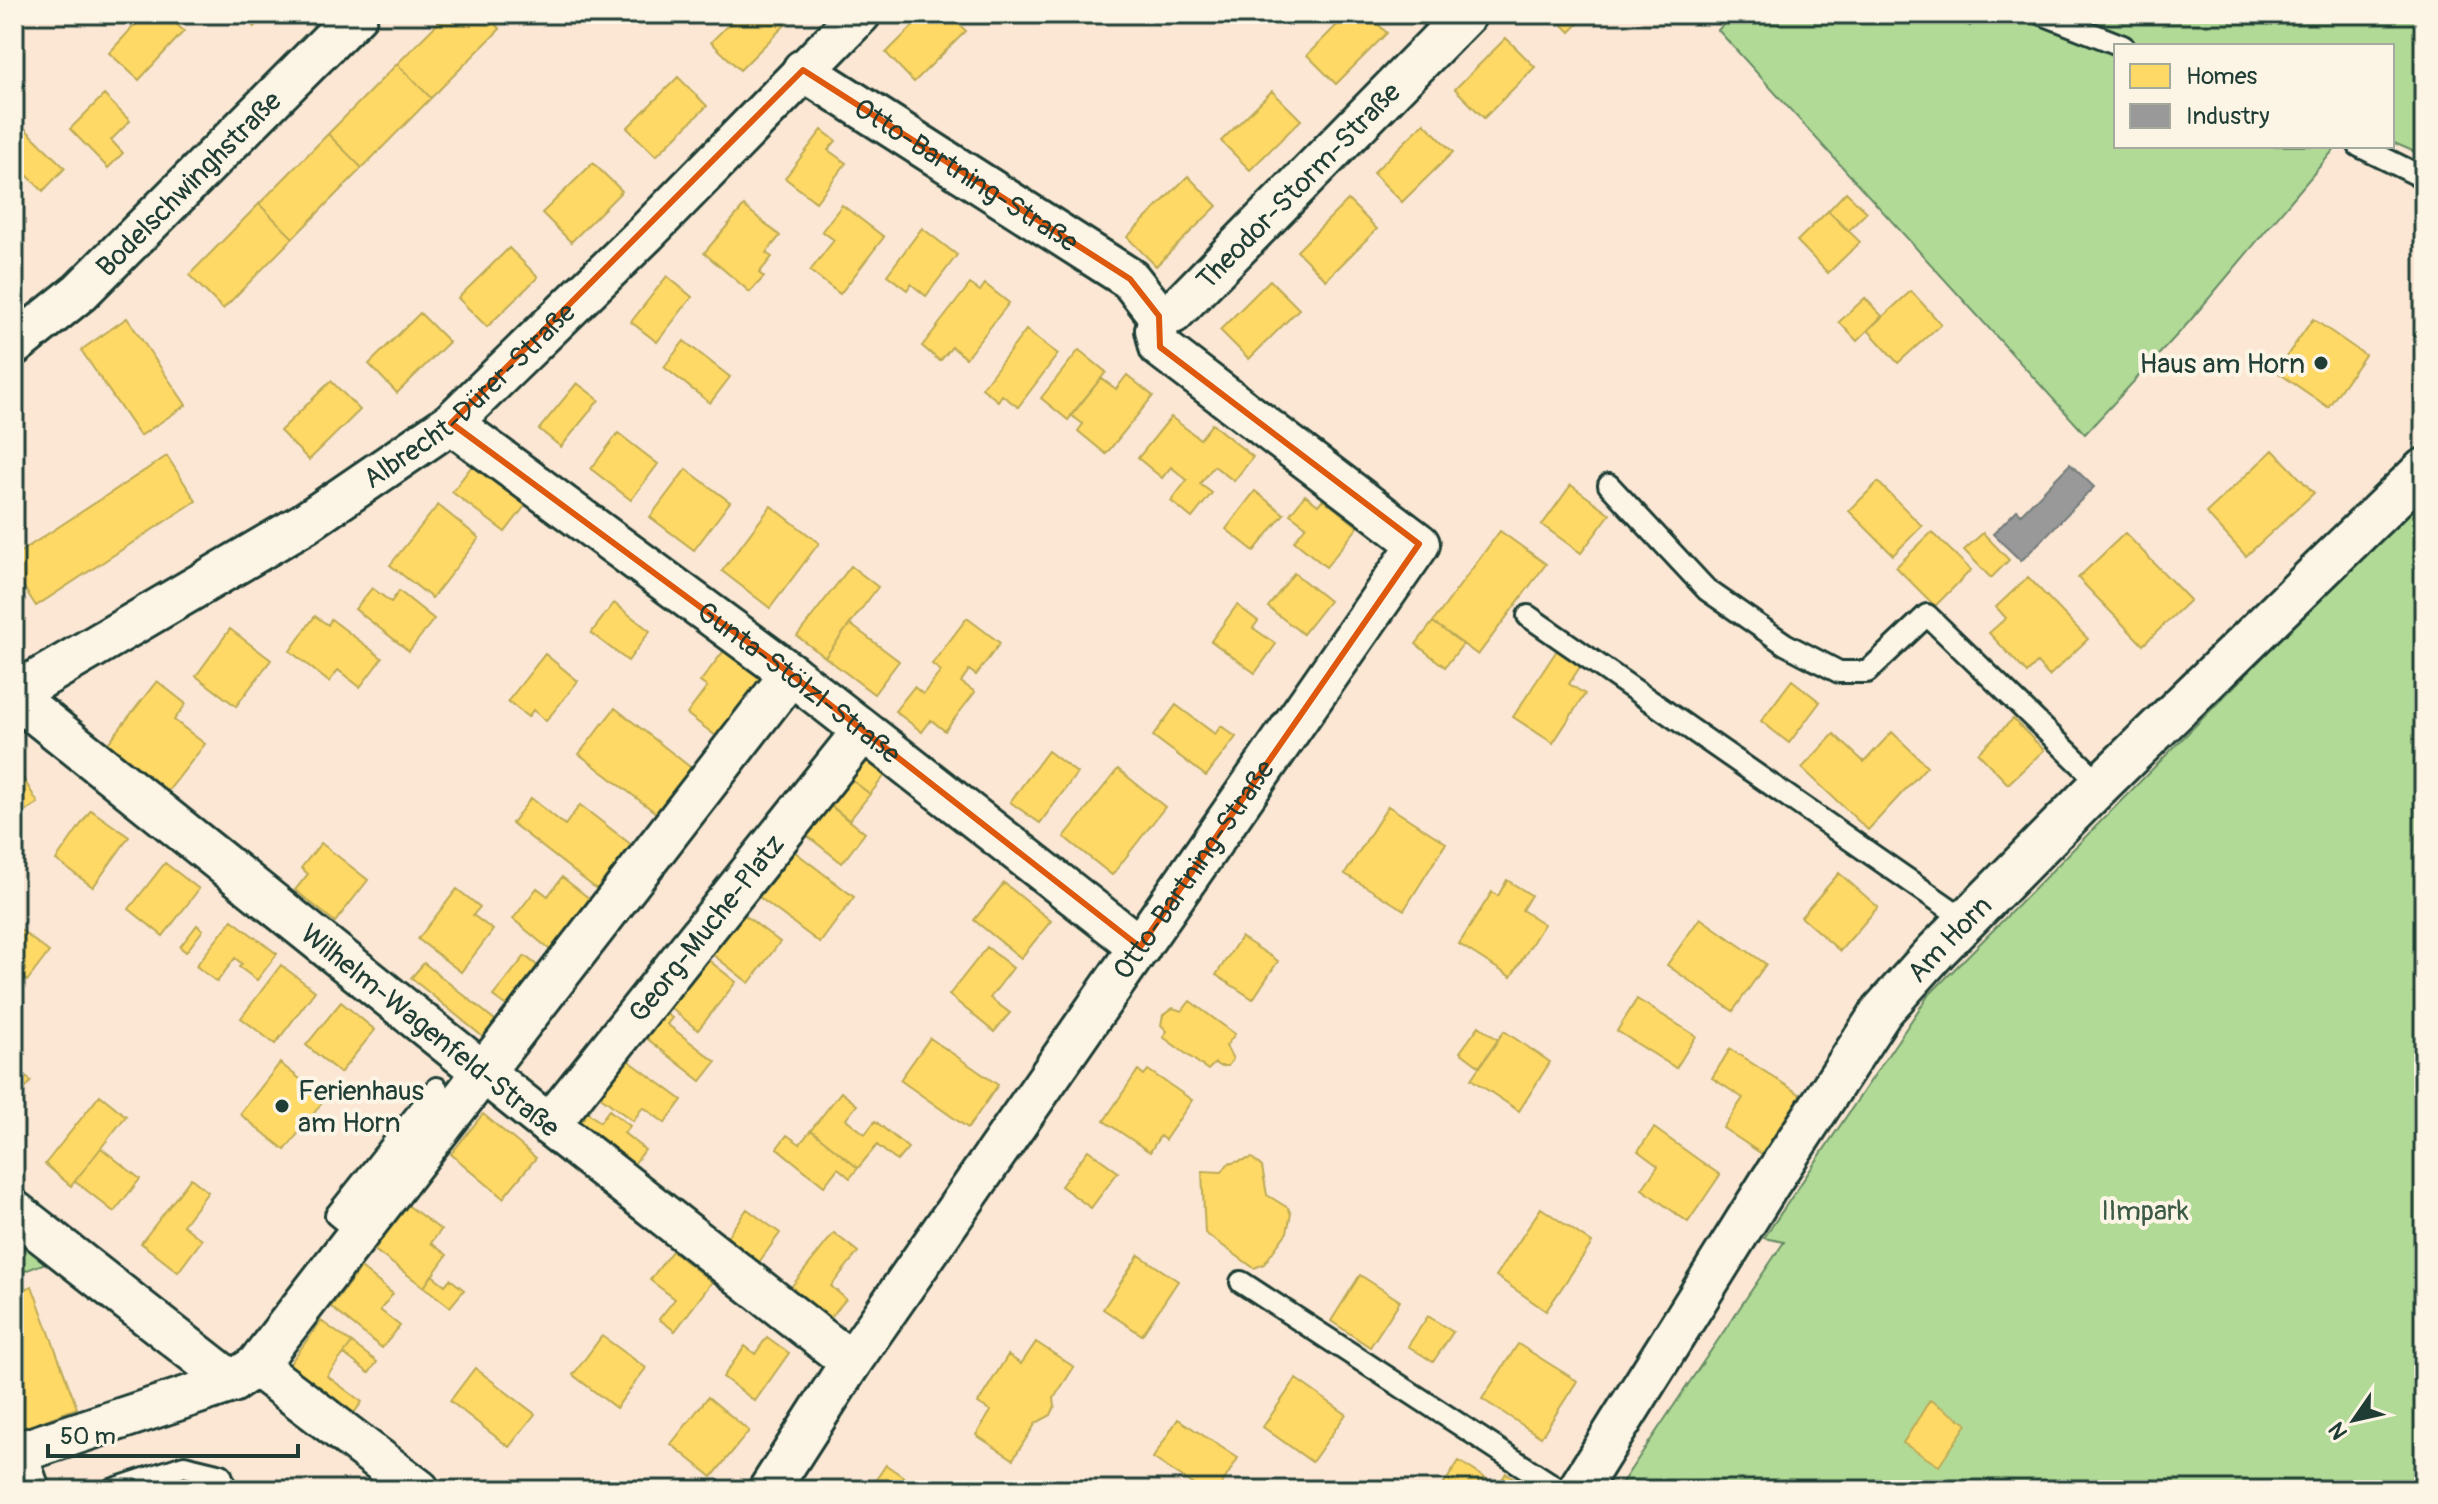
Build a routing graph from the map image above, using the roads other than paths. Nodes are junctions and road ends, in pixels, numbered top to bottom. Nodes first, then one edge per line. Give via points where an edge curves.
1 (357, 14) edge
2 (860, 14) edge
3 (1466, 14) edge
4 (2042, 14) edge
5 (2118, 44) edge
6 (803, 70) junction
7 (2363, 148) edge
8 (2424, 178) edge
9 (1159, 316) junction
10 (14, 345) edge
11 (451, 423) junction
12 (2424, 469) edge
13 (1609, 485) dead end
14 (1528, 616) dead end
15 (791, 674) junction
16 (14, 695) edge
17 (863, 731) junction
18 (2101, 784) junction
19 (1966, 920) junction
20 (1140, 947) junction
21 (484, 1072) junction
22 (437, 1088) dead end
23 (549, 1125) junction
24 (14, 1211) edge
25 (358, 1233) junction
26 (1241, 1282) dead end
27 (851, 1362) junction
28 (244, 1374) junction
29 (15, 1453) edge
30 (29, 1490) edge
31 (111, 1490) edge
32 (227, 1490) edge
33 (419, 1490) edge
34 (769, 1490) edge
35 (1560, 1490) edge
36 (1578, 1490) edge

1 - 10 street, Bodelschwinghstraße via 80,292
2 - 6 street, Albrecht-Dürer-Straße
3 - 9 street, Theodor-Storm-Straße via 1173,313
4 - 5 lane
6 - 9 street, Otto-Bartning-Straße via 1130,279
6 - 11 street, Albrecht-Dürer-Straße
7 - 8 lane
9 - 20 street, Otto-Bartning-Straße via 1160,347 1419,544
11 - 15 street, Gunta-Stölzl-Straße
11 - 16 street, Albrecht-Dürer-Straße via 305,523
12 - 18 street, Am Horn
13 - 18 lane via 1707,590 1785,644 1839,672 1867,672 1927,615
14 - 19 lane
15 - 17 street, Gunta-Stölzl-Straße
15 - 21 street
16 - 21 street, Wilhelm-Wagenfeld-Straße
17 - 20 street, Gunta-Stölzl-Straße
17 - 23 street, Georg-Muche-Platz
18 - 19 street, Am Horn
19 - 36 street, Am Horn via 1882,1011
20 - 27 street, Otto-Bartning-Straße
21 - 23 street, Wilhelm-Wagenfeld-Straße
21 - 25 street
22 - 25 lane via 336,1215
23 - 27 street, Wilhelm-Wagenfeld-Straße
24 - 28 street
25 - 28 street
26 - 35 lane
27 - 34 street, Otto-Bartning-Straße
28 - 29 street
28 - 33 street
29 - 30 street
31 - 32 lane via 184,1466 221,1475

